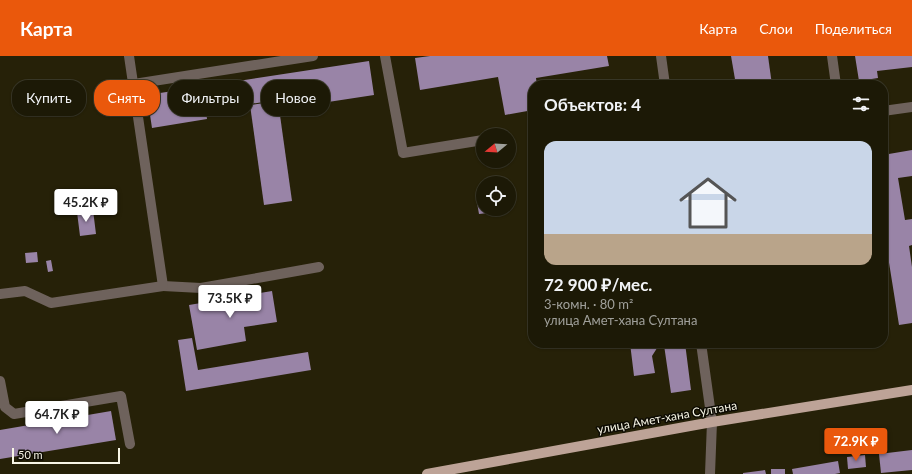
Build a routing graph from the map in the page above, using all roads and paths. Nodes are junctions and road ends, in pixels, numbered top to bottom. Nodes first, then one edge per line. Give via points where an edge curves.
1 (129, 56) edge
2 (313, 56) edge
3 (385, 56) edge
4 (662, 56) edge
5 (832, 56) edge
6 (133, 80) edge
7 (160, 80) edge
8 (664, 80) edge
9 (835, 80) edge
10 (912, 107) edge
11 (888, 110) edge
12 (139, 116) edge
13 (476, 141) edge
14 (319, 267) dead end
15 (163, 286) junction
16 (0, 294) edge
17 (702, 348) edge
18 (0, 381) edge
19 (912, 390) edge
20 (712, 422) junction
21 (130, 444) dead end
22 (427, 474) edge
23 (710, 474) edge

1 - 6 street
2 - 7 street
3 - 13 street via 404,153
4 - 8 street
5 - 9 street
10 - 11 street
12 - 15 street
14 - 15 street via 201,288
15 - 16 street via 51,302 25,291
17 - 20 street
18 - 21 street via 5,407 14,414 121,396
19 - 20 main road, улица Амет-хана Султана
20 - 22 main road, улица Амет-хана Султана
20 - 23 street

